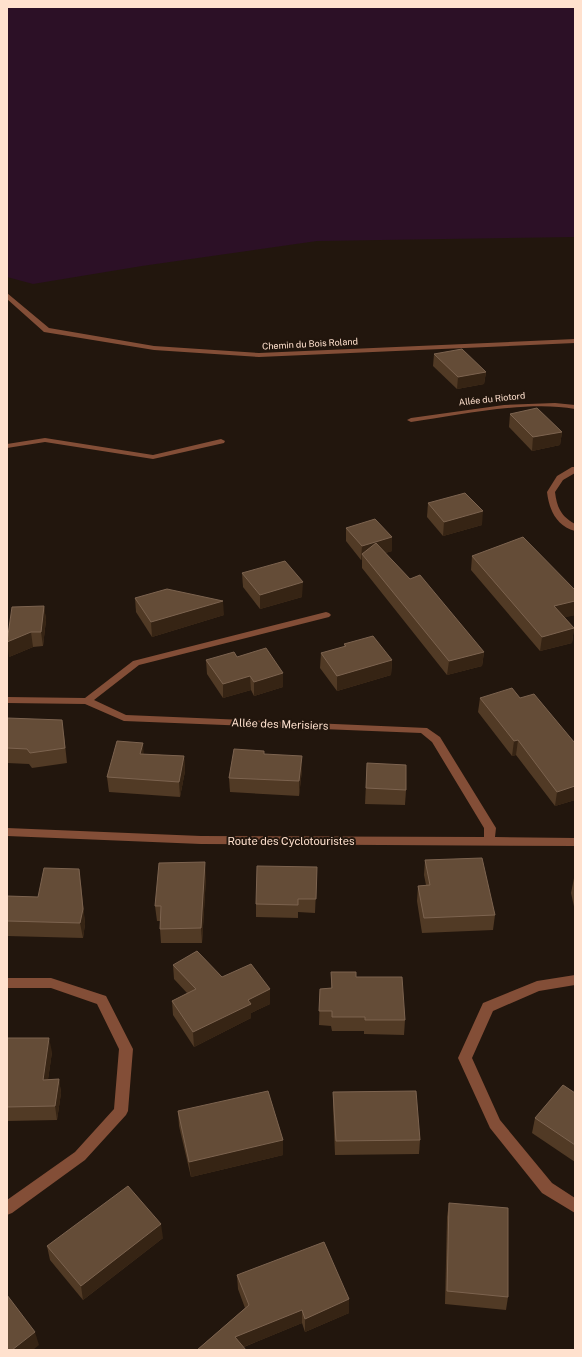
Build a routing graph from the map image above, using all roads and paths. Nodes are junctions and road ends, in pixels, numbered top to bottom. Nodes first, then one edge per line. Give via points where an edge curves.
1 (7, 295) edge
2 (16, 305) junction
3 (7, 306) edge
4 (575, 341) edge
5 (575, 407) edge
6 (411, 420) dead end
7 (221, 441) dead end
8 (7, 446) edge
9 (575, 469) edge
10 (575, 528) edge
11 (326, 615) dead end
12 (7, 700) edge
13 (87, 701) junction
14 (7, 832) edge
15 (489, 842) junction
16 (575, 842) edge
17 (575, 980) edge
18 (7, 982) edge
19 (575, 1206) edge
20 (7, 1208) edge

1 - 2 street
2 - 3 street
2 - 4 street, Chemin du Bois Roland via 47,330 154,348 259,355
5 - 6 street, Allée du Riotord via 516,406
7 - 8 street via 153,458 45,440
9 - 10 street via 560,478 551,492 553,506 562,520
11 - 13 street via 136,663
12 - 13 street, Allée des Merisiers
13 - 15 street, Allée des Merisiers via 124,718 423,730 436,740 490,828
14 - 15 street, Route des Cyclotouristes via 201,840
15 - 16 street, Route des Cyclotouristes
17 - 19 street via 537,986 488,1007 465,1058 495,1124 547,1188
18 - 20 street via 51,983 102,1000 126,1049 121,1111 80,1156

